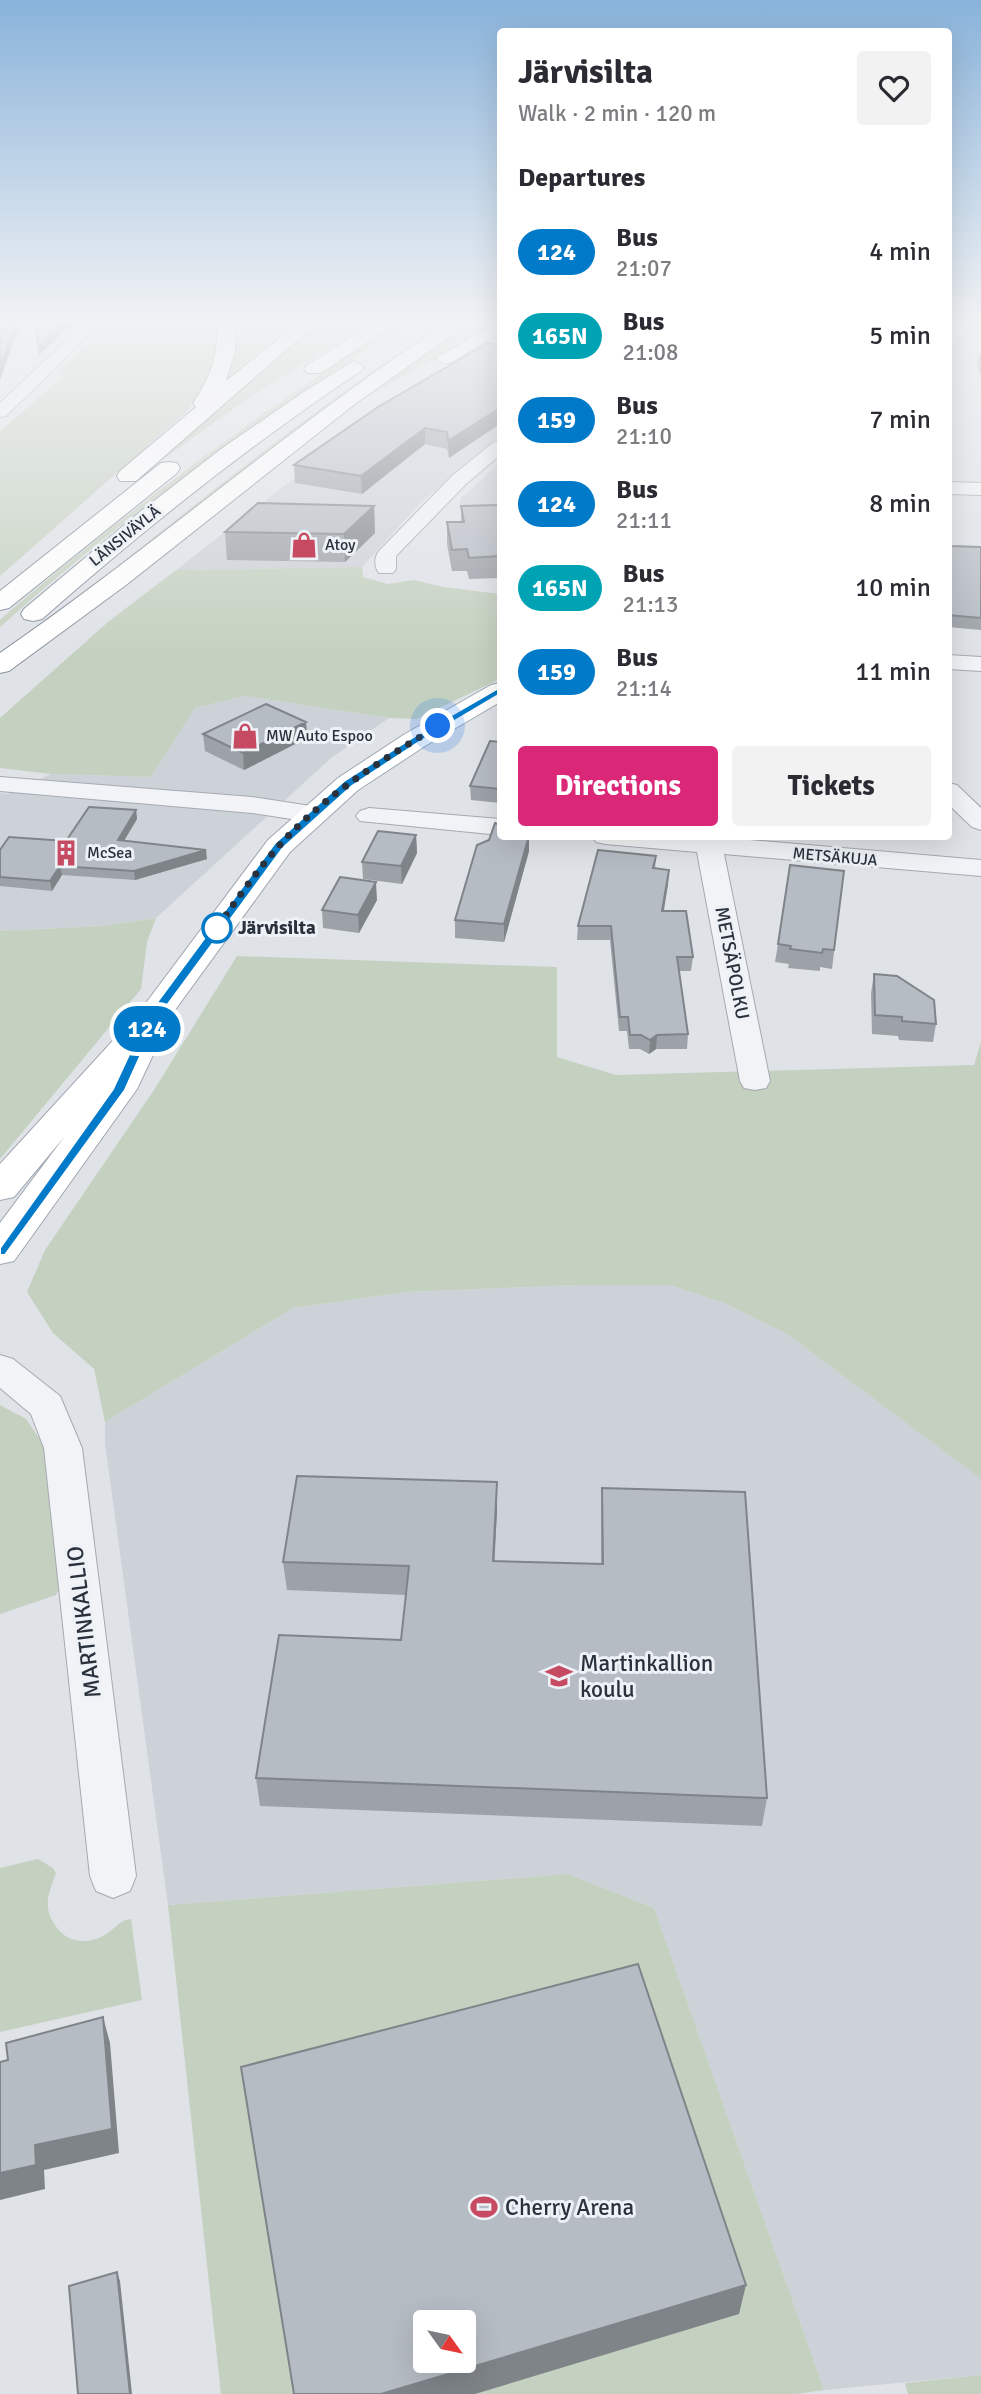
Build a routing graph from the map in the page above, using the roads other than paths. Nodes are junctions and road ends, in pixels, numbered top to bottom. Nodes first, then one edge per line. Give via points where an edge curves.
1 (180, 430) edge
2 (263, 430) edge
3 (311, 430) edge
4 (322, 430) edge
5 (497, 448) edge
6 (185, 457) dead end
7 (272, 461) junction
8 (952, 488) edge
9 (981, 489) edge
10 (424, 515) junction
11 (447, 516) dead end
12 (386, 569) dead end
13 (0, 594) edge
14 (0, 603) edge
15 (0, 643) edge
16 (952, 662) edge
17 (981, 664) edge
18 (0, 666) edge
19 (497, 693) edge
20 (0, 784) edge
21 (952, 794) edge
22 (311, 814) junction
23 (369, 816) dead end
24 (981, 822) edge
25 (497, 827) edge
26 (647, 840) edge
27 (709, 846) junction
28 (981, 868) edge
29 (152, 1018) junction
30 (755, 1081) dead end
31 (0, 1188) edge
32 (0, 1251) edge
33 (7, 1378) edge
34 (113, 1876) dead end

1 - 13 main road
2 - 15 main road, LÄNSIVÄYLÄ via 99,557
3 - 7 main road
4 - 7 main road
5 - 10 street
6 - 14 main road, LÄNSIVÄYLÄ
7 - 18 main road
8 - 9 street
10 - 11 street
10 - 12 street via 386,555
16 - 17 street
19 - 22 main road via 415,740
20 - 22 street
21 - 24 street
22 - 29 main road via 250,882
23 - 25 street
26 - 27 street, METSÄKUJA
27 - 28 street, METSÄKUJA
27 - 30 street, METSÄPOLKU
29 - 31 main road
29 - 32 main road via 119,1090
33 - 34 street, MARTINKALLIO via 47,1406 63,1448

